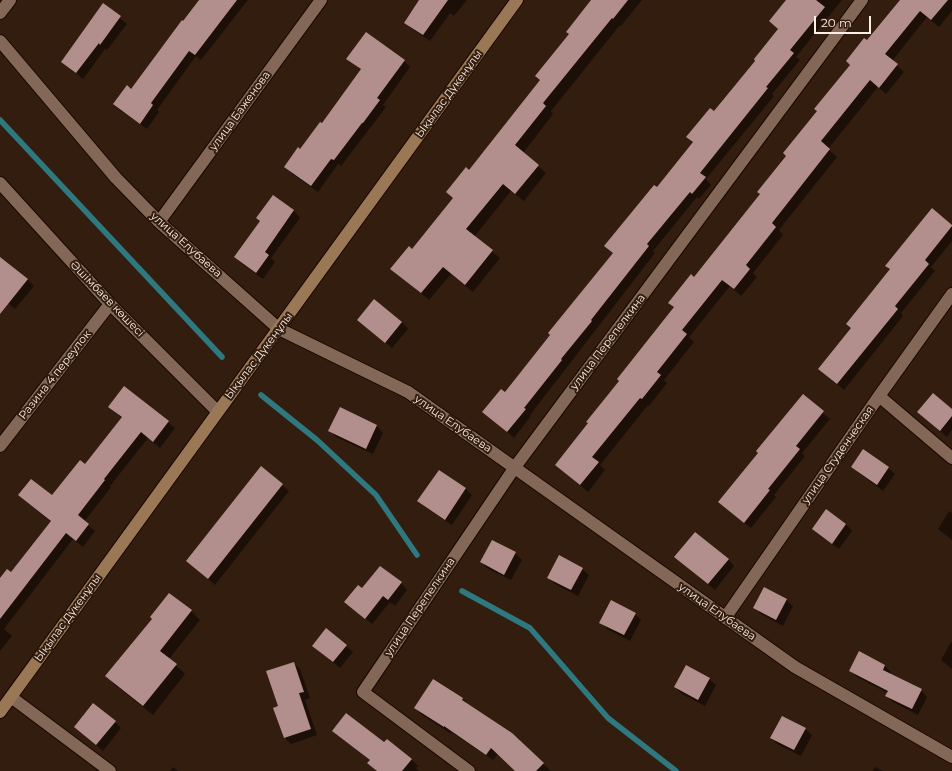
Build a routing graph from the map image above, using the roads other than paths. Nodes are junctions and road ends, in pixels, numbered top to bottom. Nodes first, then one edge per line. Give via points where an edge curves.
1 (10, 0) edge
2 (321, 0) edge
3 (517, 0) edge
4 (862, 0) edge
5 (0, 13) edge
6 (0, 41) edge
7 (0, 183) edge
8 (159, 222) junction
9 (952, 294) edge
10 (110, 304) junction
11 (279, 329) junction
12 (879, 396) junction
13 (217, 411) junction
14 (0, 446) edge
15 (952, 458) edge
16 (515, 467) junction
17 (725, 618) junction
18 (11, 697) junction
19 (0, 712) edge
20 (952, 757) edge
21 (110, 771) edge
22 (468, 771) edge

1 - 5 street
2 - 8 street, улица Баженова
3 - 11 street, Ықылас Дүкенұлы
4 - 16 street, улица Перепелкина
6 - 8 street, улица Елубаева via 116,178
7 - 10 street, Әшімбаев көшесі
8 - 11 street, улица Елубаева
9 - 12 street, улица Студенческая
10 - 13 street, Әшімбаев көшесі
10 - 14 street, Разина 4 переулок
11 - 13 street, Ықылас Дүкенұлы
11 - 16 street, улица Елубаева via 408,392
12 - 15 street
12 - 17 street, улица Студенческая
13 - 18 street, Ықылас Дүкенұлы
16 - 17 street, улица Елубаева
16 - 22 street, улица Перепелкина via 363,692
17 - 20 street, улица Елубаева via 795,667
18 - 19 street, Ықылас Дүкенұлы
18 - 21 street

